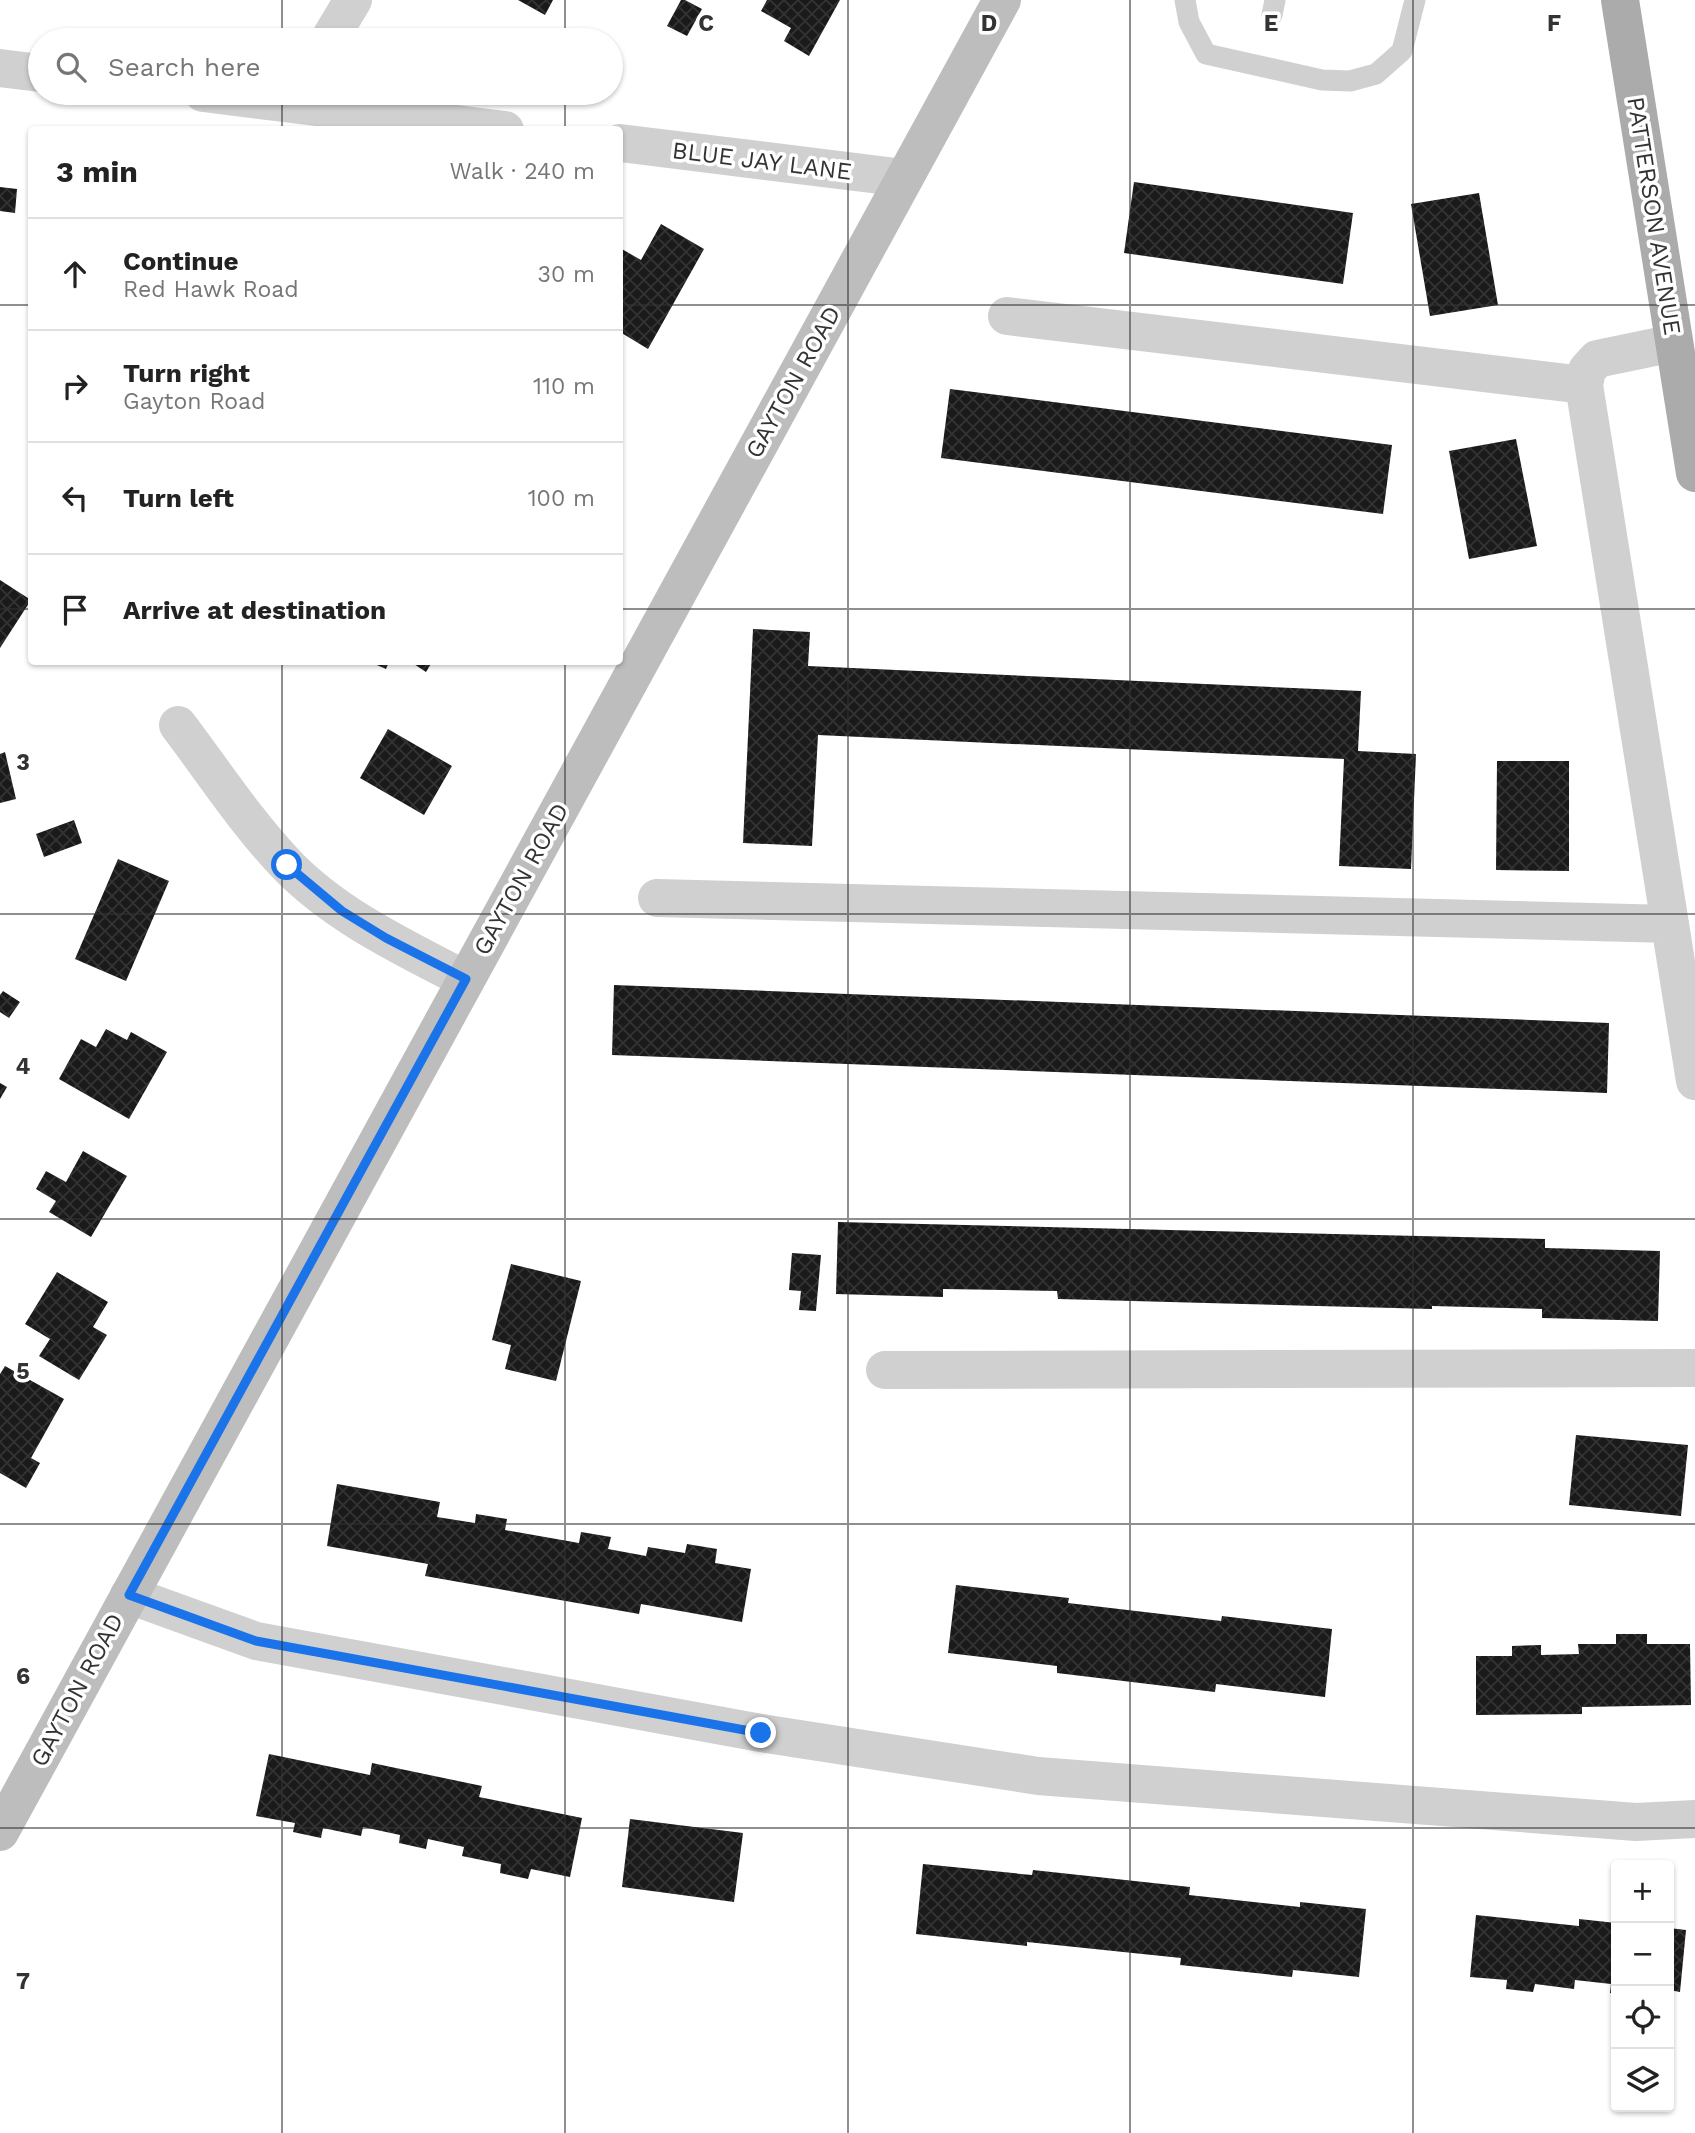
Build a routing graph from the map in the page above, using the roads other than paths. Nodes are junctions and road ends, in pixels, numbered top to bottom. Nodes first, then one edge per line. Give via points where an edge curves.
1 (353, 0) edge
2 (1002, 0) edge
3 (1185, 0) edge
4 (1415, 0) edge
5 (1620, 0) edge
6 (336, 28) edge
7 (0, 68) edge
8 (28, 72) edge
9 (347, 105) edge
10 (480, 126) edge
11 (623, 144) edge
12 (904, 178) junction
13 (1007, 316) dead end
14 (1674, 343) junction
15 (1584, 384) junction
16 (1695, 473) edge
17 (178, 725) dead end
18 (657, 898) dead end
19 (1670, 924) junction
20 (466, 979) junction
21 (1695, 1081) edge
22 (1695, 1368) edge
23 (885, 1370) dead end
24 (129, 1595) junction
25 (1695, 1819) edge
26 (0, 1832) edge

1 - 6 street
2 - 12 street, GAYTON ROAD
3 - 4 lane via 1189,22 1206,54 1322,80 1350,81 1376,74 1402,51
5 - 14 main road, PATTERSON AVENUE
7 - 8 street
9 - 10 street
11 - 12 street, BLUE JAY LANE
12 - 20 street, GAYTON ROAD
13 - 15 street
14 - 15 street via 1598,359 1587,370
14 - 16 main road, PATTERSON AVENUE
15 - 19 street
17 - 20 street via 287,865 342,911
18 - 19 street
19 - 21 street
20 - 24 street, GAYTON ROAD
22 - 23 street
24 - 25 street via 256,1641 761,1733 1038,1776 1636,1822
24 - 26 street, GAYTON ROAD

